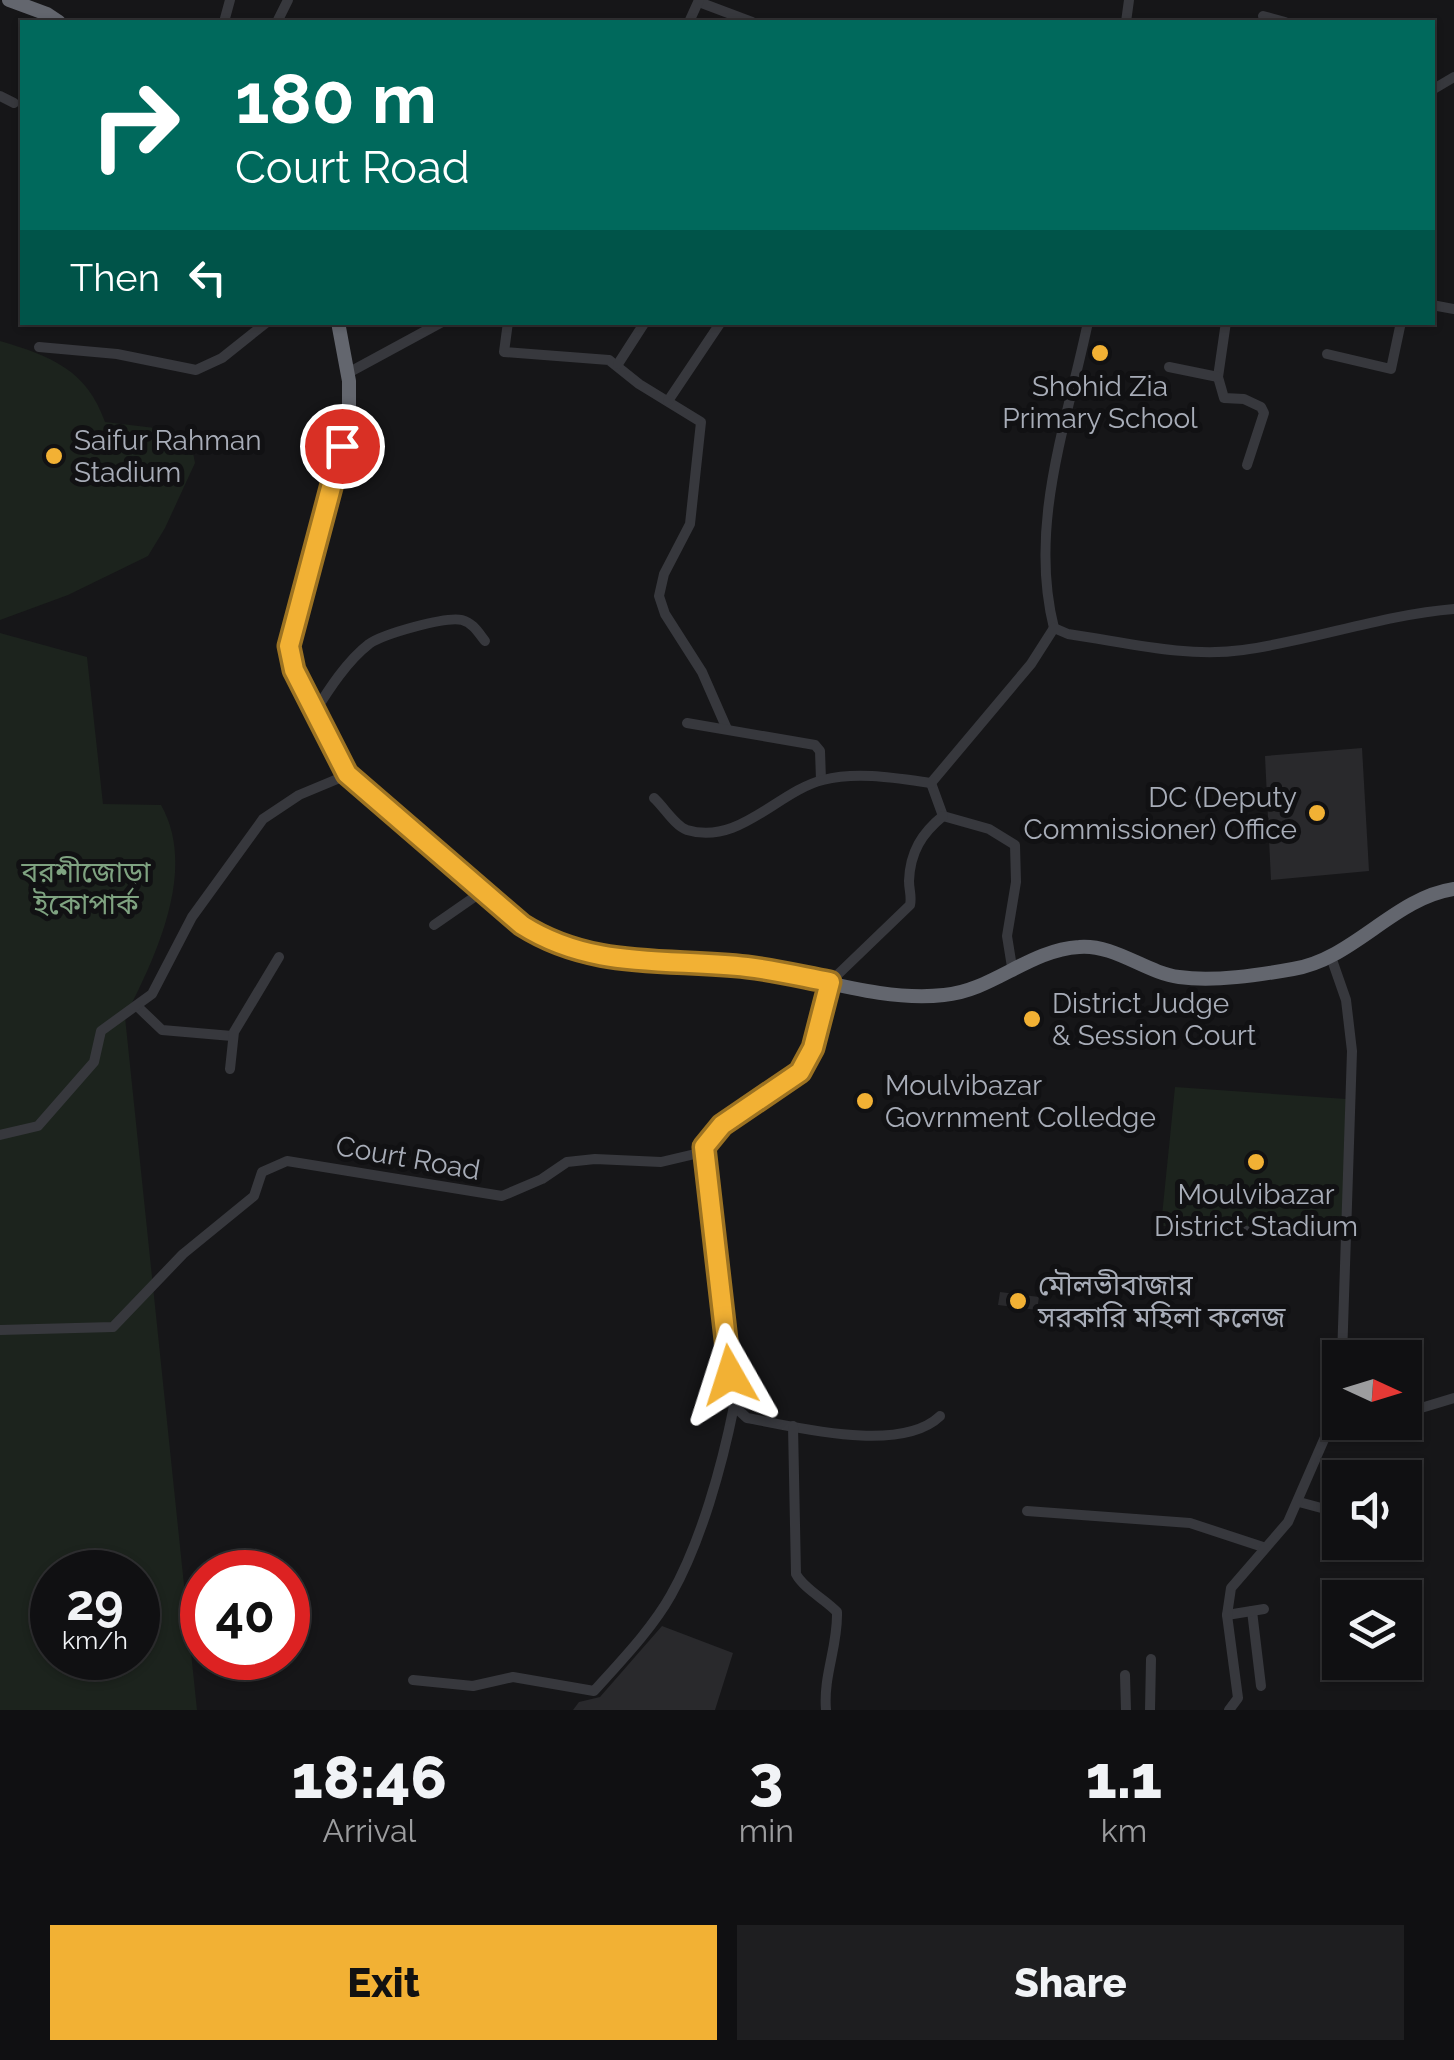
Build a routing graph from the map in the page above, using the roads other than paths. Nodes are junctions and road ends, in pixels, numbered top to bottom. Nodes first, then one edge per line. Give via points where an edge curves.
1 (8, 0) edge
2 (1264, 0) edge
3 (699, 1) edge
4 (1262, 19) edge
5 (56, 20) edge
6 (747, 20) edge
7 (0, 96) edge
8 (14, 103) dead end
9 (263, 325) edge
10 (339, 325) edge
11 (436, 325) edge
12 (508, 325) edge
13 (644, 325) edge
14 (719, 325) edge
15 (1087, 325) edge
16 (1226, 325) edge
17 (1400, 325) edge
18 (40, 347) dead end
19 (1326, 354) dead end
20 (618, 364) junction
21 (1169, 366) dead end
22 (348, 373) junction
23 (1218, 376) junction
24 (668, 400) junction
25 (1247, 464) dead end
26 (1454, 609) edge
27 (1054, 628) junction
28 (485, 641) dead end
29 (314, 712) junction
30 (686, 723) dead end
31 (727, 730) junction
32 (347, 774) junction
33 (821, 780) junction
34 (931, 783) junction
35 (654, 798) dead end
36 (943, 816) junction
37 (1454, 888) edge
38 (483, 891) junction
39 (434, 925) dead end
40 (279, 956) dead end
41 (1331, 957) junction
42 (1012, 967) junction
43 (830, 982) junction
44 (138, 1007) junction
45 (232, 1036) junction
46 (230, 1069) dead end
47 (0, 1136) edge
48 (704, 1147) junction
49 (1174, 1229) dead end
50 (1348, 1234) junction
51 (0, 1330) edge
52 (1343, 1340) edge
53 (1454, 1398) edge
54 (734, 1406) junction
55 (1422, 1408) edge
56 (940, 1416) dead end
57 (793, 1426) junction
58 (1324, 1440) edge
59 (1299, 1502) junction
60 (1322, 1508) edge
61 (1027, 1511) dead end
62 (1263, 1547) junction
63 (1227, 1615) junction
64 (1151, 1659) dead end
65 (1124, 1675) dead end
66 (413, 1680) dead end
67 (1261, 1686) dead end
68 (826, 1710) edge
69 (1126, 1710) edge
70 (1150, 1710) edge
71 (1229, 1710) edge

1 - 5 highway
2 - 4 street
3 - 6 street
7 - 8 street
9 - 18 street via 196,370
10 - 22 highway
11 - 22 street
12 - 20 street via 504,352
13 - 20 street
14 - 24 street
15 - 27 street via 1049,494 1044,564
16 - 23 street
17 - 19 street via 1392,369
20 - 24 street
21 - 23 street
22 - 29 highway via 350,413 289,646
23 - 25 street via 1224,398 1262,406
24 - 31 street via 696,417 702,429 690,524 658,596
26 - 27 street via 1240,651 1182,651
27 - 34 street
28 - 29 street via 474,627 454,619 381,637 367,645
29 - 32 highway
30 - 31 street
31 - 33 street via 816,745
32 - 38 highway
32 - 44 street via 263,819
33 - 34 street via 876,776
33 - 35 street via 721,830 685,830
34 - 36 street
36 - 42 street via 1015,845 1007,936
36 - 43 street via 916,848 910,905
37 - 41 highway via 1409,906
38 - 39 street
38 - 43 highway via 522,925 582,954 750,967
40 - 45 street
41 - 42 highway via 1296,968 1178,978 1082,946
41 - 50 street via 1346,1000 1352,1052
42 - 43 highway via 948,995
43 - 48 street, Court Road via 800,1072 722,1125
44 - 45 street via 162,1030
44 - 47 street via 101,1030 94,1062 38,1126
45 - 46 street
48 - 51 street, Court Road via 661,1162 566,1162 502,1196 287,1161 262,1172 254,1196 183,1254 113,1328
48 - 54 street
49 - 50 street
50 - 52 street
53 - 55 street
54 - 57 street via 747,1418
54 - 66 street via 670,1597 594,1691 514,1677 473,1686
56 - 57 street via 906,1434
57 - 68 street via 796,1574 837,1612 836,1648 825,1672
58 - 59 street
59 - 60 street
59 - 62 street
61 - 62 street via 1190,1523
62 - 63 street via 1232,1588
63 - 67 street via 1258,1610
63 - 71 street via 1238,1698
64 - 70 street
65 - 69 street

